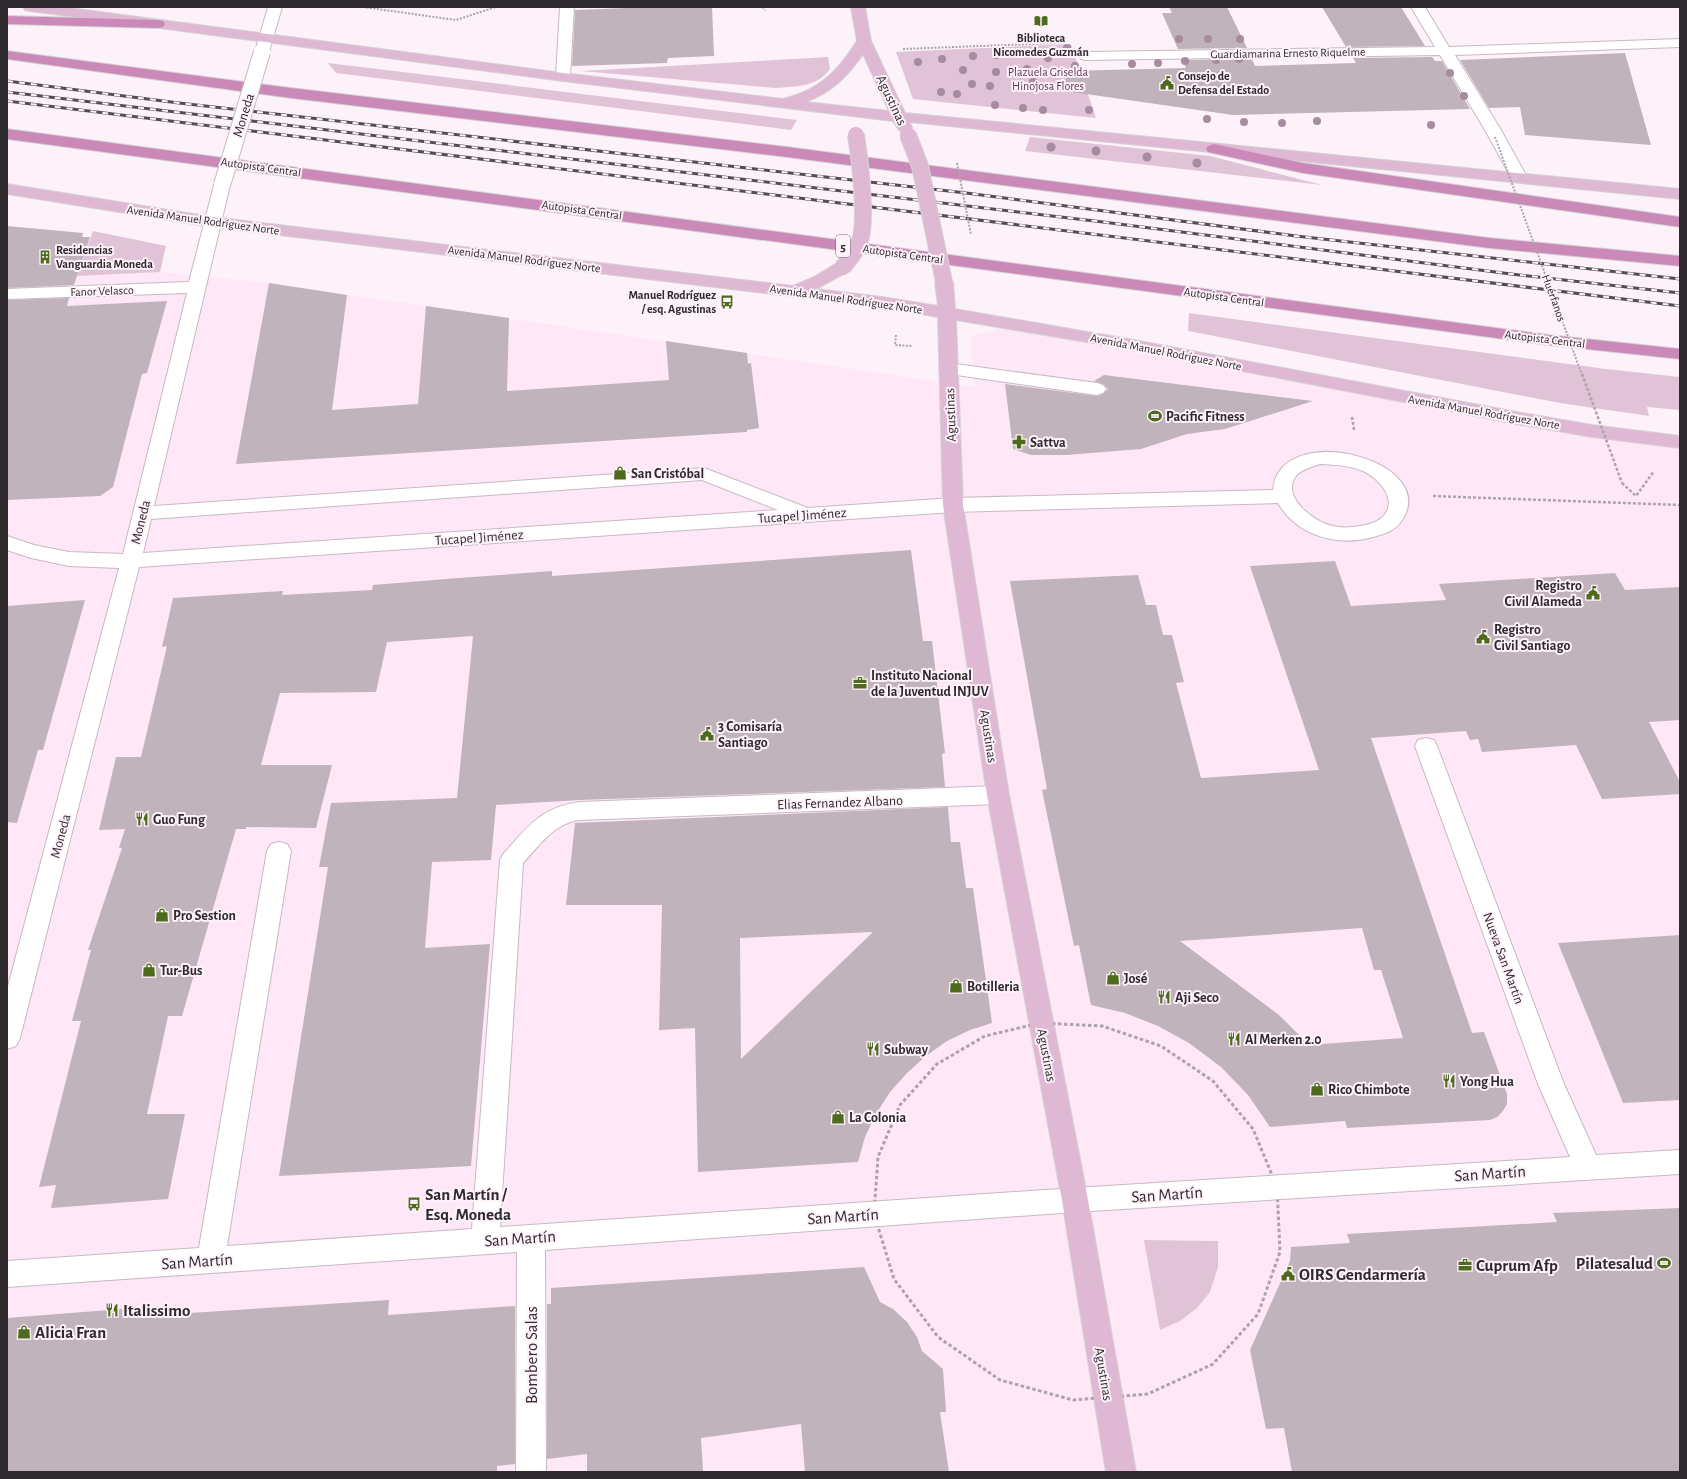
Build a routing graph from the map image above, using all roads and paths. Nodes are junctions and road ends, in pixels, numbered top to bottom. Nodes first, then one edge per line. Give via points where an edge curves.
1 (30, 7) edge
2 (275, 7) edge
3 (363, 7) edge
4 (496, 7) edge
5 (567, 7) edge
6 (762, 7) edge
7 (858, 7) edge
8 (1418, 7) edge
9 (765, 10) dead end
10 (7, 20) edge
11 (158, 24) junction
12 (864, 41) junction
13 (1680, 43) edge
14 (264, 45) junction
15 (901, 49) dead end
16 (1446, 51) junction
17 (7, 54) edge
18 (1086, 56) joint
19 (563, 77) junction
20 (782, 103) junction
21 (835, 110) junction
22 (900, 117) junction
23 (7, 134) edge
24 (1495, 137) dead end
25 (1214, 149) junction
26 (957, 163) dead end
27 (1519, 177) junction
28 (7, 188) edge
29 (1680, 194) edge
30 (212, 222) junction
31 (1680, 222) edge
32 (972, 238) dead end
33 (1680, 261) edge
34 (197, 287) junction
35 (795, 292) junction
36 (7, 294) edge
37 (948, 314) junction
38 (1680, 354) edge
39 (948, 369) junction
40 (1352, 388) junction
41 (1097, 389) dead end
42 (1680, 442) edge
43 (1359, 462) junction
44 (1622, 483) dead end
45 (1398, 495) junction
46 (1284, 496) junction
47 (953, 505) junction
48 (1680, 505) edge
49 (143, 513) junction
50 (807, 515) junction
51 (7, 543) edge
52 (131, 561) junction
53 (1426, 746) dead end
54 (998, 795) junction
55 (279, 851) dead end
56 (7, 1038) edge
57 (1680, 1162) edge
58 (1588, 1167) junction
59 (1075, 1200) junction
60 (531, 1238) junction
61 (485, 1241) junction
62 (211, 1260) junction
63 (7, 1274) edge
64 (530, 1472) edge
65 (1121, 1472) edge

1 - 11 main road
2 - 14 street, Moneda
3 - 4 path via 456,20
5 - 19 street
6 - 9 path
7 - 12 main road, Agustinas
8 - 16 street
10 - 11 highway
11 - 14 main road
12 - 20 main road via 852,62 828,86 814,94
12 - 22 main road, Agustinas
13 - 16 street, Guardiamarina Ernesto Riquelme
14 - 19 main road
14 - 30 street, Moneda, bridge
15 - 18 path via 1073,43
16 - 18 street, Guardiamarina Ernesto Riquelme
16 - 27 street
17 - 33 highway via 291,93 787,152 1489,243
19 - 20 main road
20 - 21 main road
21 - 22 main road
21 - 35 main road, bridge via 856,135 861,240 843,267 819,282
22 - 25 main road
22 - 37 main road, Agustinas, bridge via 920,166 944,282
23 - 38 highway, Autopista Central / 5 via 1549,340
24 - 44 path, Huérfanos, bridge
25 - 27 main road
25 - 31 highway via 1311,169
26 - 32 path, bridge
27 - 29 main road
28 - 30 main road, Avenida Manuel Rodríguez Norte
30 - 34 street, Moneda
30 - 35 main road, Avenida Manuel Rodríguez Norte
34 - 36 street, Fanor Velasco
34 - 49 street, Moneda
35 - 37 main road, Avenida Manuel Rodríguez Norte via 882,302
37 - 39 main road, Agustinas
37 - 40 main road, Avenida Manuel Rodríguez Norte via 1134,345
39 - 41 street
39 - 47 main road, Agustinas
40 - 42 main road, Avenida Manuel Rodríguez Norte via 1592,431
40 - 43 path via 1350,406
43 - 45 street via 1377,470 1390,482
43 - 46 street via 1320,458 1303,463 1290,471 1283,483
45 - 46 street via 1399,508 1393,520 1381,529 1363,534 1342,534 1322,530 1304,521 1290,509
45 - 48 path
46 - 47 street, Tucapel Jiménez
47 - 50 street, Tucapel Jiménez
47 - 54 main road, Agustinas
49 - 50 street via 704,474
49 - 52 street, Moneda
50 - 52 street, Tucapel Jiménez
51 - 52 street, Tucapel Jiménez via 69,559
52 - 56 street, Moneda
53 - 58 street, Nueva San Martín via 1551,1084
54 - 59 main road, Agustinas
54 - 61 street, Elias Fernandez Albano via 564,813 545,824 512,860
55 - 62 street
57 - 58 street, San Martín
58 - 59 street, San Martín
59 - 60 street, San Martín
59 - 65 main road, Agustinas
60 - 61 street, San Martín
60 - 64 street, Bombero Salas
61 - 62 street, San Martín
62 - 63 street, San Martín

